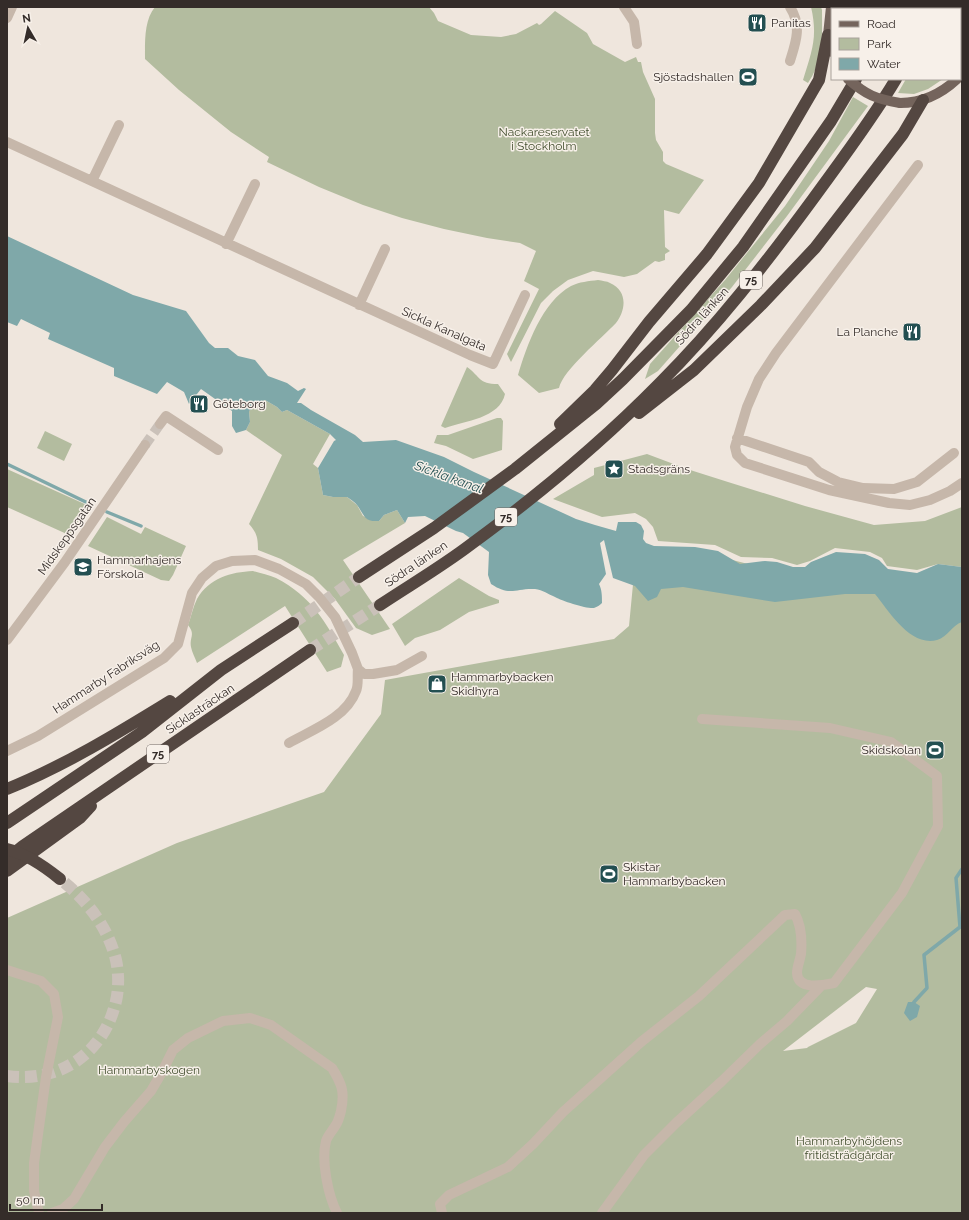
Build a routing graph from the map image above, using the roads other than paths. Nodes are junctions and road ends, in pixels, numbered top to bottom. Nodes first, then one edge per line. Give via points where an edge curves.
1 (12, 7) edge
2 (624, 7) edge
3 (790, 7) edge
4 (831, 7) edge
5 (7, 18) edge
6 (828, 35) junction
7 (637, 44) dead end
8 (831, 48) edge
9 (790, 62) dead end
10 (849, 80) edge
11 (855, 80) edge
12 (895, 80) edge
13 (956, 80) edge
14 (923, 100) junction
15 (119, 125) dead end
16 (7, 142) edge
17 (918, 165) dead end
18 (92, 181) junction
19 (255, 184) dead end
20 (226, 244) junction
21 (385, 250) dead end
22 (525, 295) dead end
23 (359, 305) junction
24 (160, 424) tunnel mouth
25 (738, 438) junction
26 (145, 445) tunnel mouth
27 (218, 450) dead end
28 (954, 453) dead end
29 (579, 458) junction
30 (515, 469) junction
31 (962, 483) edge
32 (359, 577) tunnel mouth
33 (380, 605) tunnel mouth
34 (293, 623) tunnel mouth
35 (7, 640) edge
36 (310, 650) tunnel mouth
37 (422, 656) dead end
38 (358, 669) junction
39 (221, 670) junction
40 (702, 718) dead end
41 (289, 743) dead end
42 (9, 748) edge
43 (7, 789) edge
44 (106, 789) junction
45 (7, 823) edge
46 (7, 849) edge
47 (7, 859) edge
48 (7, 871) edge
49 (60, 879) tunnel mouth
50 (7, 970) edge
51 (821, 986) junction
52 (39, 1213) edge
53 (52, 1213) edge
54 (337, 1213) edge
55 (442, 1213) edge
56 (602, 1213) edge

1 - 5 street
2 - 7 street via 634,22
3 - 9 street via 796,22 797,37
4 - 6 main road
6 - 8 main road
6 - 30 highway via 819,80 754,189 707,254 595,390
10 - 14 main road, bridge via 861,91 880,100 900,103
11 - 30 highway, Södra länken / 75 via 831,121 743,247 691,310 596,404
12 - 29 highway, Södra länken / 75 via 878,110 771,256 723,316 660,383
13 - 14 main road
14 - 29 highway via 903,134 815,248 761,305 694,370
15 - 18 street
16 - 18 street, Sickla Kanalgata
17 - 25 street via 776,353 759,379
18 - 20 street, Sickla Kanalgata
19 - 20 street
20 - 23 street, Sickla Kanalgata
21 - 23 street
22 - 23 street, Sickla Kanalgata via 493,364
24 - 27 street via 166,416
25 - 28 street via 809,462 819,472 838,482 863,488 894,489 917,482
25 - 31 street via 735,447 737,456 745,463 829,490 889,503 910,505 930,500
26 - 35 street, Midskeppsgatan via 65,562
29 - 33 highway, Södra länken / 75 via 468,546
30 - 32 highway, Södra länken / 75 via 434,528
34 - 39 highway, Sicklasträckan / 75
36 - 44 highway, Sicklasträckan / 75
37 - 38 street via 397,670 364,674
38 - 41 street via 357,690 340,712
38 - 42 street, Hammarby Fabriksväg via 335,617 306,584 279,569 255,560 232,561 216,566 202,578 192,593 178,644 164,658 38,736
39 - 43 highway via 119,732
39 - 45 highway, Sicklasträckan / 75 via 142,732
40 - 51 street via 830,728 891,742 937,776 938,826 902,893 834,983
44 - 47 highway, Sicklasträckan / 75
44 - 48 highway via 80,818
46 - 49 highway, bridge via 39,863
50 - 52 street via 41,981 54,994 58,1017 46,1077 34,1163 34,1191
51 - 55 street via 808,986 797,974 801,952 798,921 795,914 785,915 699,996 641,1042 580,1097 508,1167 449,1195 440,1204
51 - 56 street via 644,1155
53 - 54 street via 63,1209 74,1198 105,1147 162,1074 173,1050 188,1038 223,1021 250,1018 271,1025 332,1068 338,1078 344,1095 338,1122 326,1139 324,1151 325,1174

